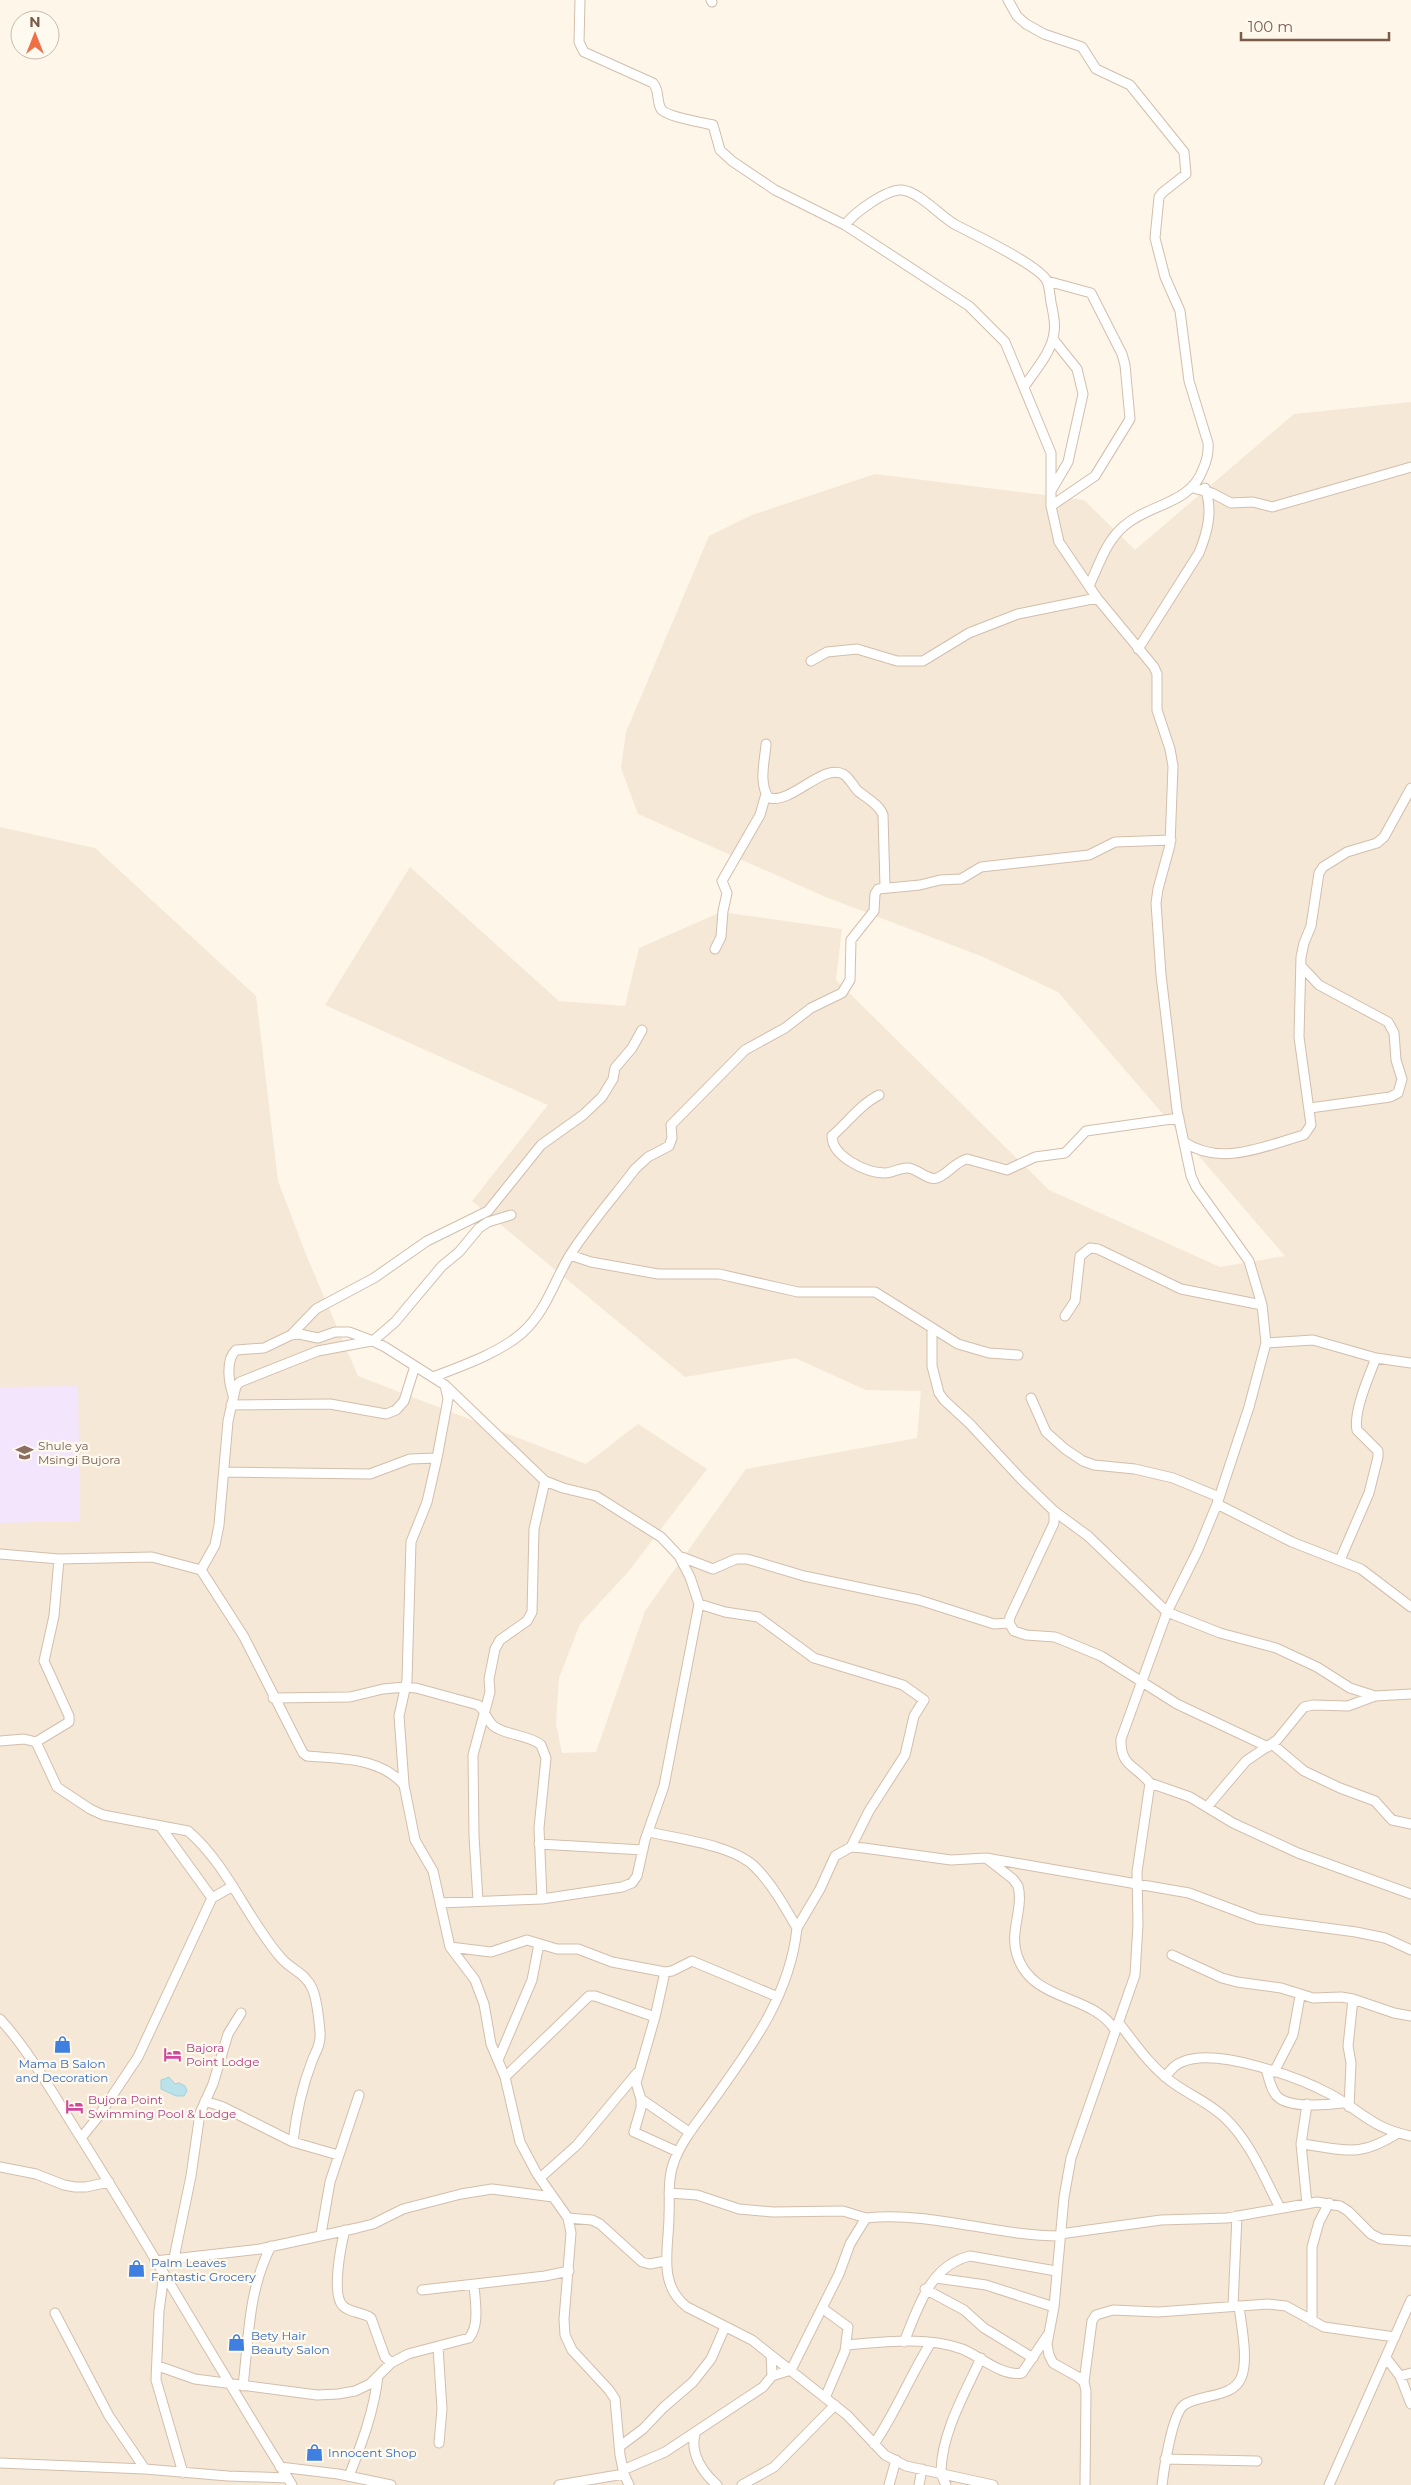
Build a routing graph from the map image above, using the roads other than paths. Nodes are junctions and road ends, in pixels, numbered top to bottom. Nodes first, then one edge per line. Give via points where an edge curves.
1 (580, 0) edge
2 (1008, 0) edge
3 (845, 225) junction
4 (1047, 281) junction
5 (1053, 339) junction
6 (1024, 387) junction
7 (1411, 467) edge
8 (1200, 477) junction
9 (1193, 488) junction
10 (1206, 491) junction
11 (1050, 493) junction
12 (1050, 506) junction
13 (1089, 586) junction
14 (1097, 598) junction
15 (1138, 649) junction
16 (811, 661) dead end
17 (766, 744) dead end
18 (1411, 788) edge
19 (766, 794) junction
20 (1171, 840) junction
21 (885, 887) junction
22 (714, 949) dead end
23 (1302, 967) junction
24 (642, 1030) dead end
25 (879, 1095) dead end
26 (1310, 1108) junction
27 (1180, 1118) junction
28 (1184, 1142) junction
29 (511, 1215) dead end
30 (570, 1255) junction
31 (1262, 1305) junction
32 (1065, 1316) dead end
33 (932, 1328) junction
34 (291, 1335) junction
35 (373, 1341) junction
36 (1266, 1343) junction
37 (1018, 1355) dead end
38 (1376, 1358) junction
39 (1411, 1363) edge
40 (414, 1366) junction
41 (433, 1377) junction
42 (445, 1385) junction
43 (1030, 1398) dead end
44 (232, 1401) junction
45 (437, 1458) junction
46 (225, 1472) junction
47 (545, 1481) junction
48 (1218, 1501) junction
49 (1054, 1511) junction
50 (0, 1554) edge
51 (679, 1556) junction
52 (59, 1559) junction
53 (1340, 1560) junction
54 (201, 1570) junction
55 (699, 1604) junction
56 (1411, 1608) edge
57 (1167, 1612) junction
58 (1009, 1623) junction
59 (1142, 1682) junction
60 (405, 1687) junction
61 (1411, 1694) edge
62 (1375, 1696) junction
63 (273, 1698) junction
64 (484, 1712) junction
65 (0, 1742) edge
66 (36, 1742) junction
67 (1270, 1746) junction
68 (1150, 1783) junction
69 (404, 1784) junction
70 (1207, 1807) junction
71 (1411, 1824) edge
72 (160, 1826) junction
73 (649, 1832) junction
74 (539, 1844) junction
75 (851, 1847) junction
76 (643, 1850) junction
77 (986, 1858) junction
78 (1136, 1884) junction
79 (232, 1886) junction
80 (1411, 1894) edge
81 (212, 1898) junction
82 (542, 1899) junction
83 (478, 1901) junction
84 (440, 1903) junction
85 (797, 1928) junction
86 (539, 1944) junction
87 (450, 1948) junction
88 (1411, 1950) edge
89 (1172, 1956) dead end
90 (665, 1972) junction
91 (1300, 1996) junction
92 (778, 1997) junction
93 (1353, 2000) junction
94 (240, 2013) dead end
95 (1411, 2016) edge
96 (655, 2017) junction
97 (1, 2023) edge
98 (1117, 2027) junction
99 (498, 2060) junction
100 (1270, 2070) junction
101 (638, 2071) junction
102 (505, 2077) junction
103 (1165, 2077) junction
104 (359, 2095) dead end
105 (641, 2099) junction
106 (205, 2101) junction
107 (1307, 2104) junction
108 (1346, 2105) junction
109 (689, 2132) junction
110 (1398, 2133) junction
111 (1411, 2136) edge
112 (81, 2138) junction
113 (292, 2142) junction
114 (1301, 2144) junction
115 (678, 2152) junction
116 (338, 2155) junction
117 (0, 2167) edge
118 (540, 2178) junction
119 (109, 2182) junction
120 (669, 2192) junction
121 (553, 2197) junction
122 (1329, 2203) junction
123 (1307, 2204) junction
124 (1280, 2208) junction
125 (1237, 2216) junction
126 (568, 2218) junction
127 (866, 2218) junction
128 (345, 2230) junction
129 (321, 2234) junction
130 (1060, 2235) junction
131 (1411, 2241) edge
132 (271, 2246) junction
133 (174, 2258) junction
134 (665, 2260) junction
135 (155, 2261) junction
136 (569, 2271) junction
137 (1056, 2271) junction
138 (164, 2274) junction
139 (936, 2278) junction
140 (474, 2284) junction
141 (925, 2289) junction
142 (422, 2290) dead end
143 (1411, 2300) edge
144 (1236, 2306) junction
145 (1054, 2307) junction
146 (822, 2308) junction
147 (55, 2313) dead end
148 (1312, 2321) junction
149 (725, 2327) junction
150 (1049, 2334) junction
151 (1395, 2337) junction
152 (904, 2342) junction
153 (930, 2344) junction
154 (846, 2345) junction
155 (438, 2347) junction
156 (771, 2355) junction
157 (981, 2358) junction
158 (1033, 2358) junction
159 (1386, 2358) junction
160 (391, 2363) junction
161 (158, 2366) junction
162 (791, 2370) junction
163 (1411, 2373) edge
164 (378, 2376) junction
165 (772, 2376) junction
166 (1400, 2376) junction
167 (1084, 2382) junction
168 (229, 2384) junction
169 (243, 2386) junction
170 (824, 2398) junction
171 (1411, 2404) edge
172 (834, 2405) junction
173 (695, 2434) junction
174 (439, 2444) dead end
175 (874, 2444) junction
176 (619, 2447) junction
177 (1164, 2459) junction
178 (896, 2460) junction
179 (1256, 2461) dead end
180 (0, 2463) edge
181 (280, 2467) junction
182 (145, 2469) junction
183 (922, 2469) junction
184 (623, 2472) junction
185 (183, 2473) junction
186 (940, 2473) junction
187 (350, 2476) junction
188 (227, 2481) edge
189 (290, 2482) edge
190 (755, 2483) edge
191 (391, 2485) edge
192 (559, 2485) edge
193 (629, 2485) edge
194 (717, 2485) edge
195 (742, 2485) edge
196 (888, 2485) edge
197 (919, 2485) edge
198 (946, 2485) edge
199 (993, 2485) edge
200 (1085, 2485) edge
201 (1162, 2485) edge
202 (1329, 2485) edge

1 - 3 street via 579,42 584,52 653,83 665,113 713,125 720,150 732,161 774,190
2 - 8 street via 1026,24 1082,48 1096,69 1130,85 1186,156 1186,174 1159,197 1155,238 1165,276 1180,311 1189,381 1208,443 1209,452
3 - 4 street via 852,215 880,198 894,192 908,192 952,223 1027,263
3 - 6 street via 968,306 1005,342
4 - 5 street via 1054,320
4 - 12 street via 1091,293 1122,354 1130,410 1129,423 1099,472 1089,482
5 - 6 street
5 - 11 street via 1077,369 1083,394 1068,462
6 - 11 street via 1051,453
7 - 10 street via 1272,507 1253,502 1231,503
8 - 9 street
8 - 10 street
9 - 10 street
9 - 13 street via 1122,527 1109,543
10 - 15 street via 1210,514 1199,553
11 - 12 street
12 - 13 street via 1059,542
13 - 14 street
14 - 15 street
14 - 16 street via 1018,614 974,631 923,661 897,661 857,649 827,652
15 - 20 street via 1156,672 1158,710 1172,757
17 - 19 street via 763,782
18 - 23 street via 1380,841 1347,852 1321,870 1312,926 1302,950
19 - 21 street via 769,798 782,799 810,781 834,773 845,775 882,811
19 - 22 street via 760,815 722,881 728,893 722,911 721,937
20 - 21 street via 1115,842 1093,854 981,867 961,879
20 - 27 street via 1156,903 1161,975
21 - 30 street via 878,889 874,911 851,940 850,980 842,992 745,1050 671,1126 669,1146 648,1157 635,1169
23 - 26 street via 1298,1037
23 - 26 street via 1318,985 1391,1024 1402,1079 1398,1093 1390,1097
24 - 34 street via 615,1068 613,1080 602,1097 541,1145 488,1211 427,1241 374,1278 316,1309
25 - 27 street via 866,1102 832,1136 833,1142 850,1163 882,1173 909,1168 932,1178 967,1159 1007,1170 1035,1157 1065,1152 1086,1132
26 - 28 street via 1309,1131 1287,1140 1229,1155 1198,1152
27 - 28 street
28 - 31 street via 1196,1187 1249,1261
29 - 35 street via 479,1228 395,1322
30 - 33 street via 658,1274 719,1274 798,1292 875,1292
30 - 41 street via 547,1301 520,1335 477,1359
31 - 32 street via 1181,1289 1094,1248 1086,1249 1080,1256 1075,1301
31 - 36 street
33 - 37 street via 958,1344 988,1353
33 - 49 street via 932,1366 941,1396 974,1427 1020,1480
34 - 35 street via 318,1338 345,1332
34 - 44 street via 264,1348 240,1348 233,1352 229,1378
35 - 40 street
35 - 44 street via 309,1354 240,1382
36 - 38 street via 1313,1340
36 - 48 street
38 - 39 street
38 - 53 street via 1356,1426 1378,1451 1378,1457 1367,1498
40 - 41 street
40 - 44 street via 404,1401 396,1410 386,1414 330,1404
41 - 42 street
42 - 45 street via 448,1399
42 - 47 street
43 - 48 street via 1046,1432 1083,1461 1173,1478
44 - 46 street
45 - 46 street via 410,1459 370,1474
45 - 60 street via 427,1502 411,1542 408,1680
46 - 54 street via 217,1538
47 - 51 street via 596,1496 661,1536
47 - 64 street via 534,1528 532,1612 527,1622 497,1644
48 - 53 street via 1292,1542
48 - 57 street
49 - 57 street via 1088,1536
49 - 58 street via 1054,1523
50 - 52 street
51 - 55 street
51 - 58 street via 713,1570 736,1559 747,1559 804,1576 919,1600 994,1624
52 - 54 street via 152,1557
52 - 66 street via 54,1616 44,1661 69,1722
53 - 56 street via 1370,1574
54 - 63 street via 244,1637
55 - 73 street via 664,1786
55 - 75 street via 758,1617 814,1658 903,1685 924,1700 914,1716 905,1754 868,1811
57 - 59 street
57 - 62 street via 1220,1633 1276,1648 1317,1667 1350,1688
58 - 59 street via 1019,1633 1055,1638 1100,1656
59 - 67 street via 1177,1704
59 - 68 street via 1121,1739 1121,1753 1129,1765
60 - 63 street via 383,1688 350,1697
60 - 64 street via 473,1704
60 - 69 street via 399,1716
61 - 62 street
62 - 67 street via 1348,1706 1308,1705
63 - 69 street via 307,1756 377,1766
64 - 74 street via 487,1721 495,1727 538,1742 545,1753
64 - 83 street via 472,1764
65 - 66 street via 24,1739
66 - 72 street via 52,1781 63,1792 97,1813
67 - 70 street via 1246,1761
67 - 71 street via 1304,1771 1375,1800 1388,1818
68 - 70 street via 1180,1792
68 - 78 street
69 - 84 street via 415,1840 433,1871
70 - 80 street via 1233,1823 1298,1853
72 - 79 street via 188,1831 197,1838
72 - 81 street
73 - 76 street
73 - 85 street via 722,1850 746,1860 764,1878
74 - 76 street
74 - 82 street
75 - 77 street via 951,1860
75 - 85 street via 835,1856
76 - 82 street via 637,1876 632,1883 610,1890
77 - 78 street
77 - 98 street via 1018,1886 1014,1943 1024,1971 1046,1990 1102,2015
78 - 88 street via 1189,1893 1270,1922 1356,1932 1385,1938
78 - 98 street via 1135,1975
79 - 81 street
79 - 113 street via 283,1960 305,1976 312,1989 320,2033 298,2106
81 - 112 street via 138,2057
82 - 83 street
83 - 84 street
84 - 87 street
85 - 92 street via 796,1944
86 - 87 street via 522,1941 491,1952
86 - 90 street via 557,1949 578,1949 626,1966
86 - 99 street via 532,1980
87 - 99 street via 475,1980
89 - 91 street via 1222,1978 1281,1988
90 - 92 street via 692,1961
90 - 96 street
91 - 93 street
91 - 100 street via 1293,2035
92 - 109 street via 762,2030
93 - 95 street
93 - 108 street
94 - 106 street via 228,2034 214,2084
96 - 101 street
96 - 102 street via 589,1996
97 - 112 street
98 - 103 street
98 - 130 street via 1071,2158
99 - 102 street
100 - 103 street via 1224,2059 1192,2059 1178,2064
100 - 107 street via 1271,2086 1279,2098
100 - 108 street via 1331,2094
101 - 105 street via 636,2083
101 - 118 street via 577,2145
102 - 118 street via 520,2142
103 - 124 street via 1212,2106 1240,2135
104 - 116 street
105 - 109 street
105 - 115 street via 634,2132
106 - 113 street via 224,2107
106 - 133 street via 197,2125 191,2176
107 - 108 street
107 - 114 street
108 - 110 street via 1373,2124
109 - 115 street
110 - 111 street
110 - 114 street via 1381,2145 1355,2152
112 - 119 street
113 - 116 street
114 - 123 street
115 - 120 street via 670,2171
116 - 129 street
117 - 119 street via 36,2174 69,2186 86,2188
118 - 121 street
119 - 135 street
120 - 127 street via 697,2195 739,2209 843,2211
120 - 134 street
121 - 126 street
121 - 128 street via 484,2190 403,2209 373,2224
122 - 123 street
122 - 131 street via 1348,2211 1371,2234 1381,2239
122 - 148 street via 1312,2247
123 - 124 street
124 - 125 street
125 - 130 street via 1210,2220 1161,2220
125 - 144 street
126 - 134 street via 600,2224 642,2262 650,2264
126 - 136 street via 571,2233
127 - 130 street via 880,2216 946,2221 1022,2235
127 - 146 street via 850,2244
128 - 129 street
128 - 160 street via 338,2265 339,2300 343,2306 371,2318 385,2357
129 - 132 street
130 - 137 street
132 - 133 street
132 - 169 street via 253,2294
133 - 135 street
134 - 149 street via 671,2288 678,2300
135 - 138 street
136 - 140 street
136 - 176 street via 565,2335 572,2350 615,2400
137 - 139 street via 970,2256 959,2258
137 - 145 street
138 - 161 street via 159,2311
138 - 168 street
139 - 141 street
139 - 145 street via 986,2285
140 - 142 street
140 - 155 street via 474,2331 469,2338
141 - 152 street
141 - 158 street via 964,2310 984,2328
143 - 151 street
144 - 148 street via 1286,2306
144 - 167 street via 1101,2313 1092,2321
144 - 177 street via 1243,2344 1242,2377 1230,2390 1184,2406 1178,2413
145 - 150 street
146 - 154 street via 846,2323
146 - 162 street
147 - 182 street via 109,2416
148 - 151 street via 1324,2327
149 - 156 street via 752,2340
149 - 176 street via 711,2358 693,2382
150 - 158 street
150 - 167 street via 1049,2355 1053,2363
151 - 159 street
152 - 153 street
152 - 154 street
153 - 157 street via 947,2345
153 - 175 street
154 - 170 street
155 - 160 street via 408,2354
155 - 174 street via 442,2409
156 - 162 street
156 - 165 street
157 - 158 street via 1016,2374 1022,2373
157 - 186 street via 945,2445
159 - 166 street
159 - 202 street
160 - 164 street
161 - 168 street via 183,2376
161 - 185 street via 156,2380
162 - 165 street
162 - 170 street
163 - 166 street
164 - 169 street via 355,2391 338,2394 318,2395
164 - 187 street via 373,2408
165 - 173 street via 755,2393
166 - 171 street
167 - 200 street
168 - 169 street
168 - 181 street
170 - 172 street
172 - 175 street
172 - 190 street
173 - 184 street
173 - 194 street via 694,2450 707,2477
175 - 178 street
176 - 184 street
177 - 179 street
177 - 201 street
178 - 183 street
178 - 196 street
180 - 182 street
181 - 187 street
181 - 189 street
182 - 185 street
183 - 186 street
183 - 197 street
184 - 192 street
184 - 193 street
185 - 188 street
186 - 198 street
186 - 199 street
187 - 191 street
188 - 189 street
190 - 195 street

